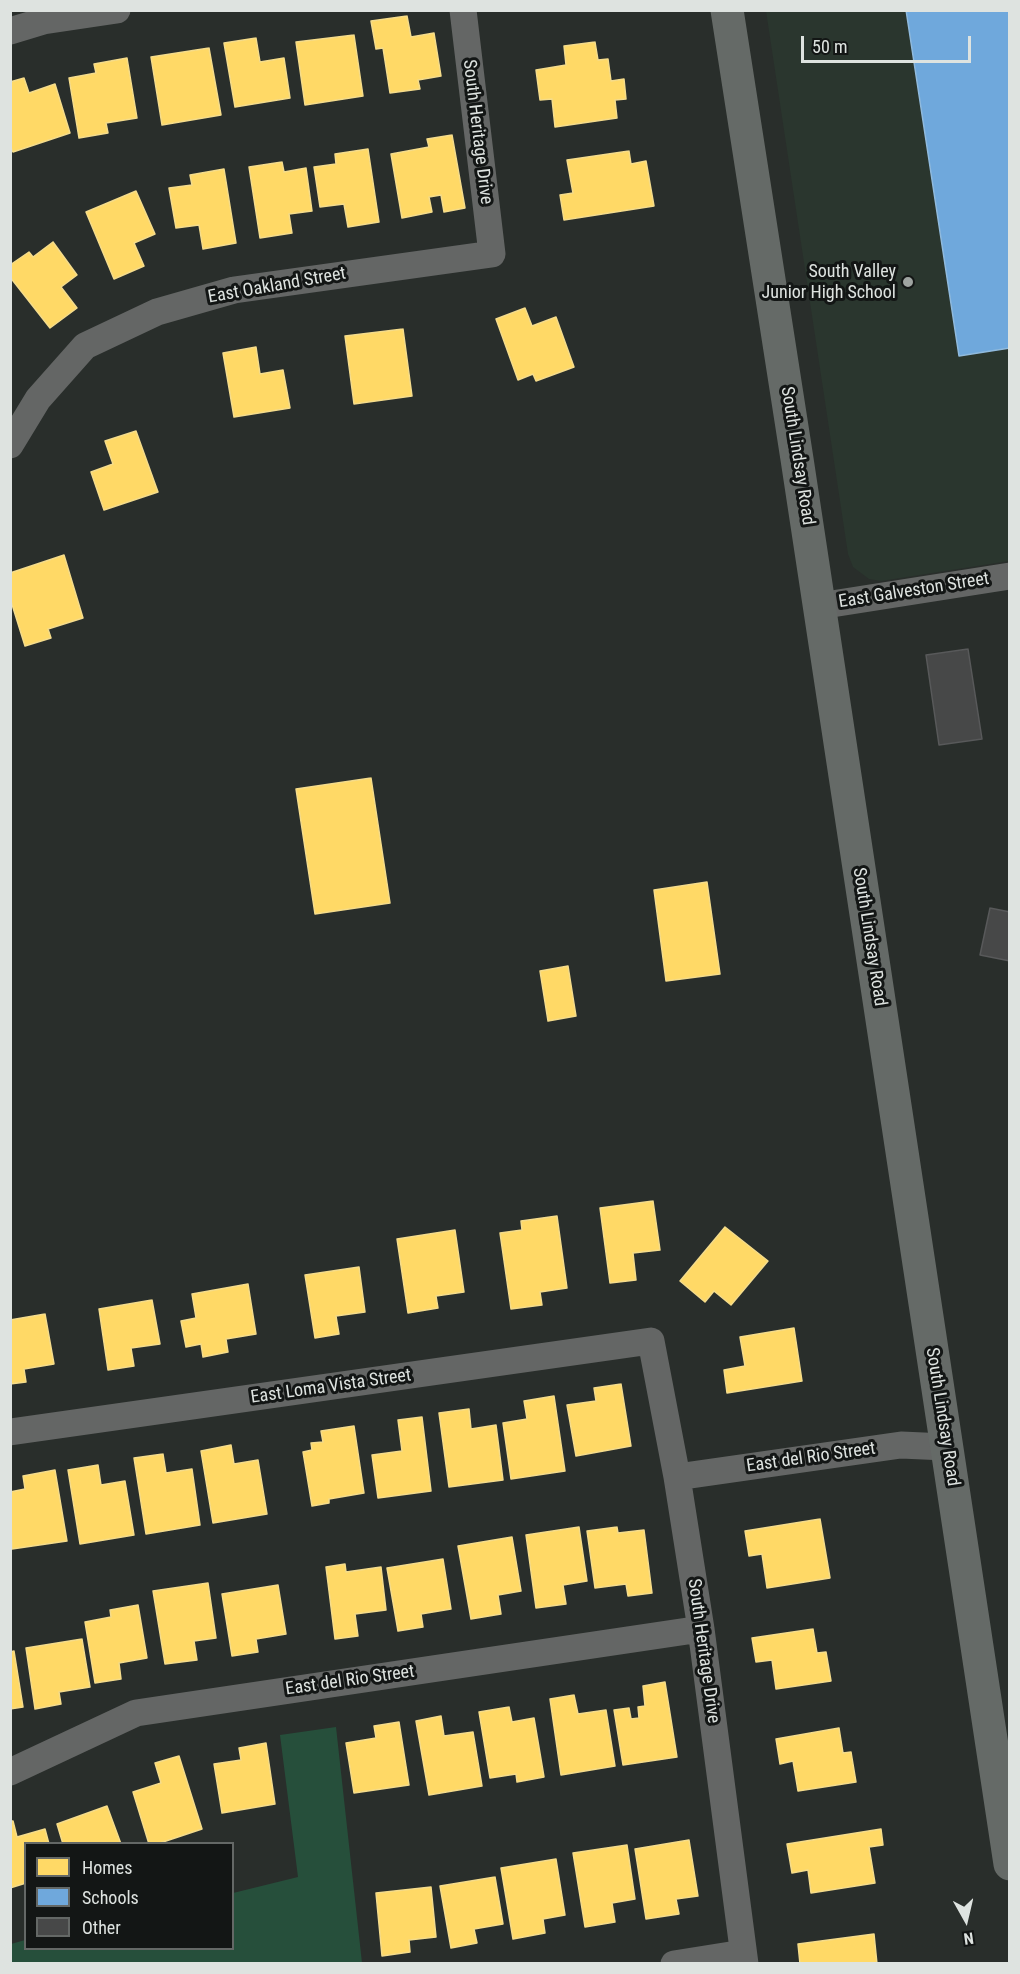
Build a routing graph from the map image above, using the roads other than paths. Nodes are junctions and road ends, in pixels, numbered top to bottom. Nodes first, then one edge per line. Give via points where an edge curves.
1 (117, 10) edge
2 (462, 10) edge
3 (727, 10) edge
4 (10, 31) edge
5 (492, 254) joint
6 (10, 445) edge
7 (1010, 576) edge
8 (819, 606) junction
9 (651, 1341) joint
10 (10, 1432) edge
11 (946, 1447) junction
12 (677, 1477) junction
13 (701, 1629) junction
14 (10, 1772) edge
15 (1010, 1864) edge
16 (744, 1958) edge
17 (674, 1964) edge

1 - 4 street via 42,21
2 - 5 street, South Heritage Drive
3 - 8 main road, South Lindsay Road
5 - 6 street, East Oakland Street via 234,290 157,312 85,346 38,399
7 - 8 street, East Galveston Street
8 - 11 main road, South Lindsay Road
9 - 10 street, East Loma Vista Street
9 - 12 street, South Heritage Drive
11 - 12 street, East del Rio Street via 900,1445
11 - 15 main road, South Lindsay Road
12 - 13 street, South Heritage Drive
13 - 14 street, East del Rio Street via 136,1713
13 - 16 street, South Heritage Drive
16 - 17 street

